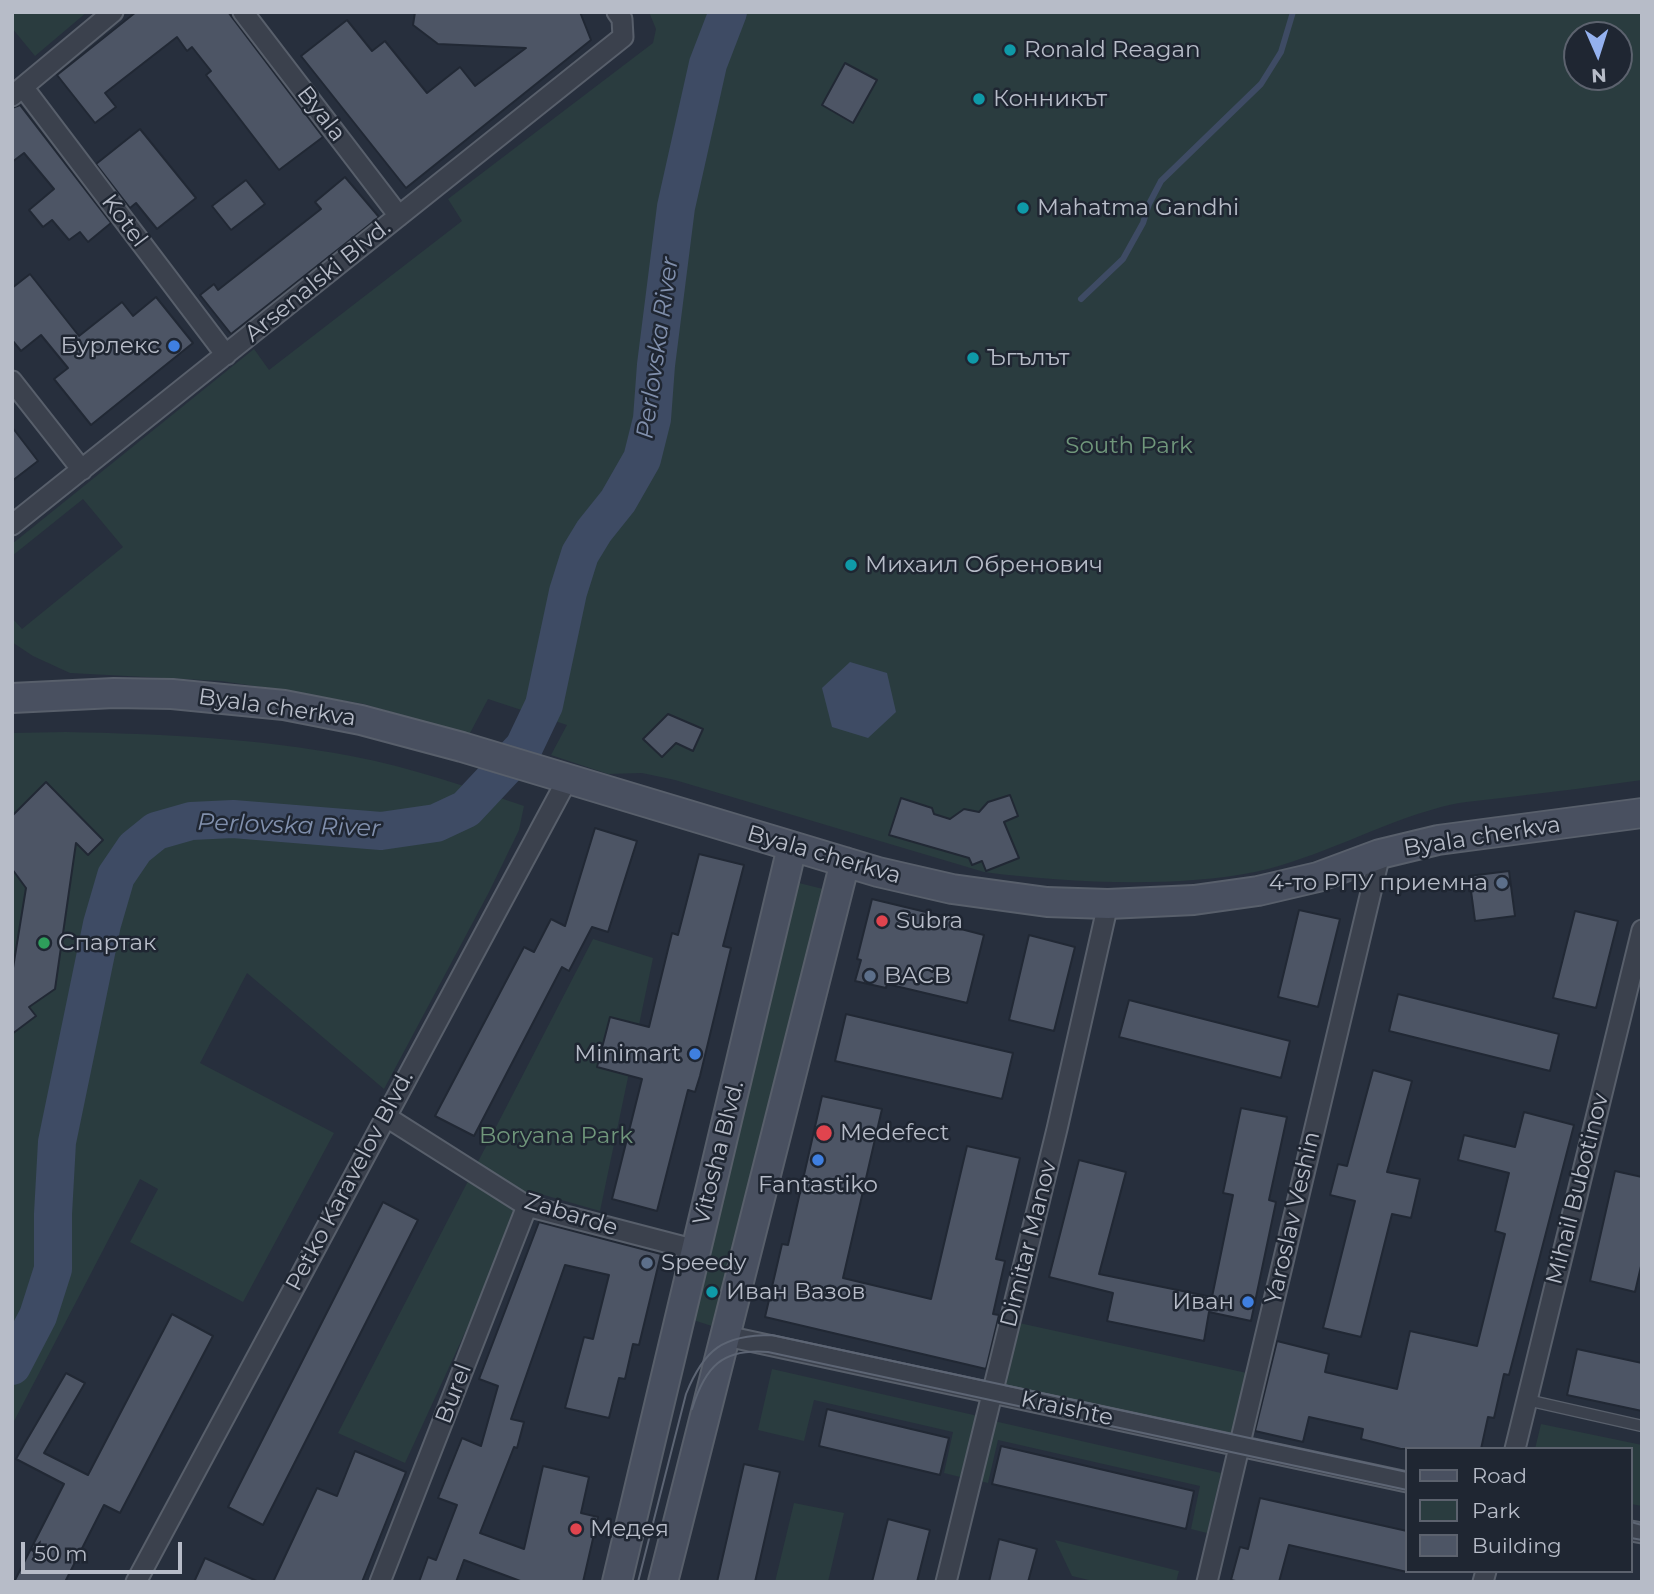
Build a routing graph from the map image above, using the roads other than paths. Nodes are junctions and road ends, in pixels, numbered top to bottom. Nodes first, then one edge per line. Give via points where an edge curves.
1 (113, 12) edge
2 (243, 12) edge
3 (617, 12) edge
4 (17, 91) edge
5 (399, 216) junction
6 (226, 355) junction
7 (12, 381) edge
8 (82, 470) junction
9 (12, 525) edge
10 (12, 698) edge
11 (554, 776) junction
12 (1642, 813) edge
13 (792, 846) junction
14 (1380, 854) junction
15 (845, 862) junction
16 (1108, 904) junction
17 (1642, 930) edge
18 (385, 1116) junction
19 (527, 1206) junction
20 (696, 1250) junction
21 (726, 1336) junction
22 (992, 1393) junction
23 (1527, 1400) junction
24 (1642, 1426) edge
25 (1239, 1446) junction
26 (1516, 1447) edge
27 (1406, 1482) edge
28 (136, 1582) edge
29 (380, 1582) edge
30 (617, 1582) edge
31 (663, 1582) edge
32 (946, 1582) edge
33 (1207, 1582) edge

1 - 4 street
2 - 5 street, Byala
3 - 5 street, Arsenalski Blvd. via 623,37
4 - 6 street, Kotel
5 - 6 street, Arsenalski Blvd.
6 - 8 street, Arsenalski Blvd.
7 - 8 street
8 - 9 street, Arsenalski Blvd.
10 - 11 street, Byala cherkva via 172,694 284,705 361,720
11 - 13 street, Byala cherkva
11 - 18 street, Petko Karavelov Blvd.
12 - 14 street, Byala cherkva via 1438,840
13 - 15 street, Byala cherkva
13 - 20 street, Vitosha Blvd.
14 - 16 street, Byala cherkva via 1318,877 1258,891
14 - 25 street, Yaroslav Veshin
15 - 16 street, Byala cherkva via 952,889 1047,902
15 - 21 street
16 - 22 street, Dimitar Manov
17 - 23 street, Mihail Bubotinov
18 - 19 street, Zabarde
18 - 28 street, Petko Karavelov Blvd.
19 - 20 street, Zabarde
19 - 29 street, Burel
20 - 30 street, Vitosha Blvd.
21 - 22 street, Kraishte
21 - 31 street
22 - 25 street, Kraishte
22 - 32 street, Dimitar Manov
23 - 24 lane
23 - 26 street, Mihail Bubotinov
25 - 27 street, Kraishte
25 - 33 street, Yaroslav Veshin

